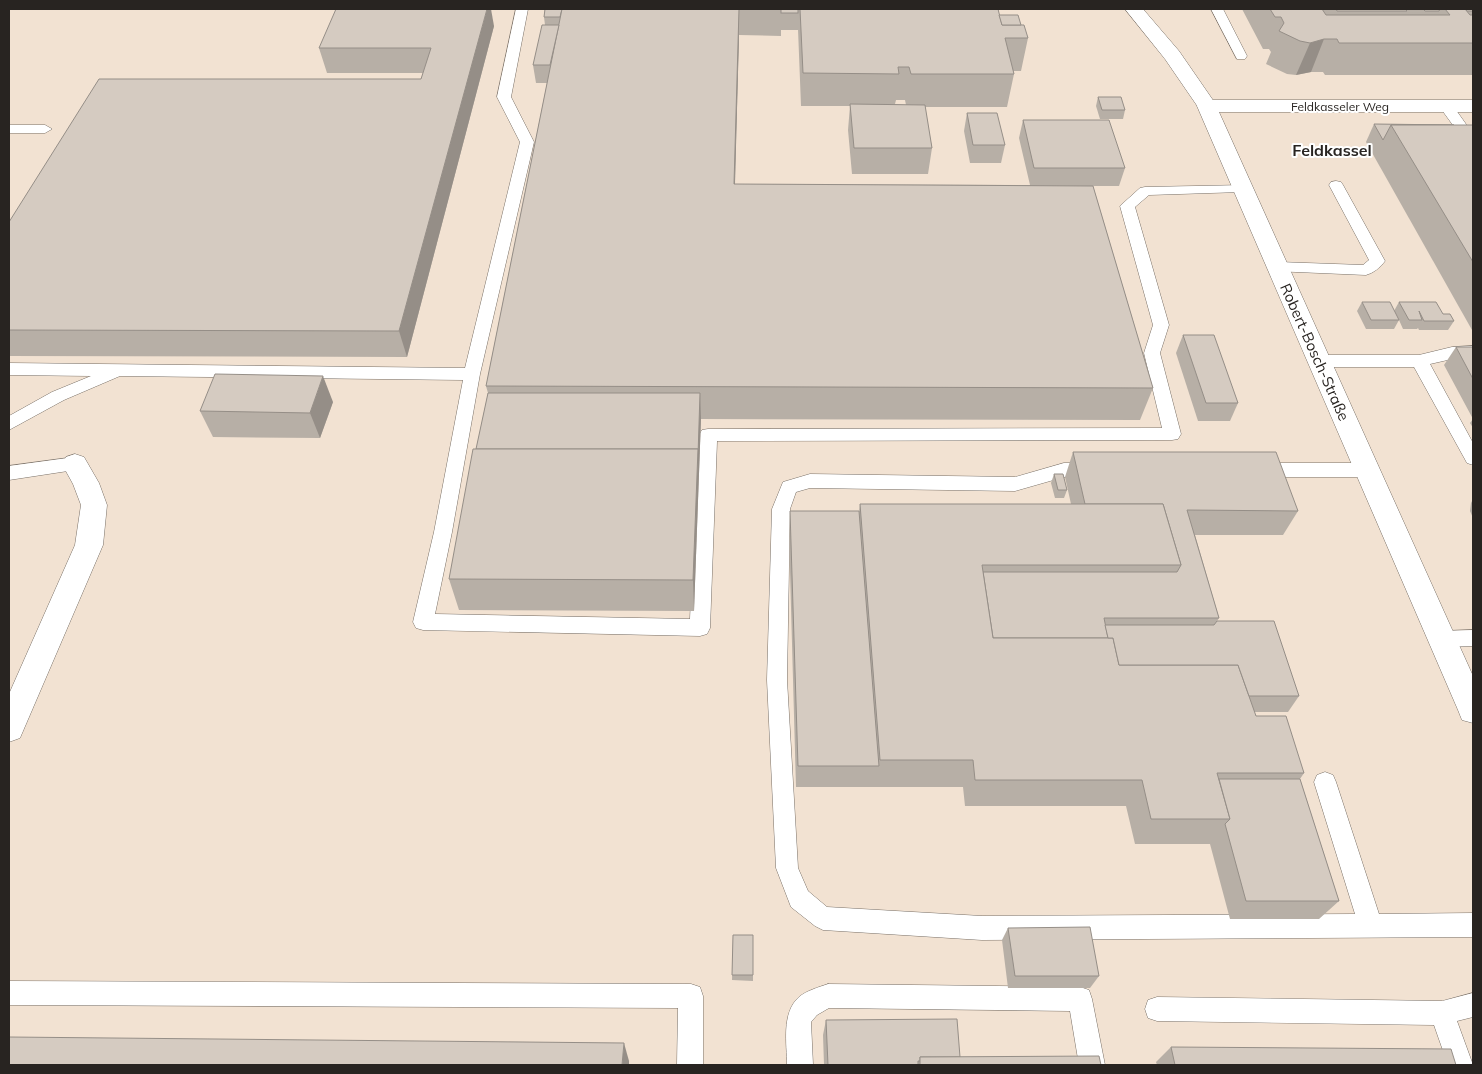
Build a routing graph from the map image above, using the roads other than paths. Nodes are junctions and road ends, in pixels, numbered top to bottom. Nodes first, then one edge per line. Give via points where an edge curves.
1 (1138, 9) edge
2 (1217, 9) edge
3 (522, 13) edge
4 (1241, 56) dead end
5 (1207, 106) junction
6 (1446, 106) junction
7 (1473, 106) edge
8 (9, 129) edge
9 (45, 129) dead end
10 (1473, 143) edge
11 (1336, 185) dead end
12 (1241, 188) junction
13 (1278, 268) junction
14 (1473, 352) edge
15 (1419, 361) junction
16 (1319, 362) junction
17 (9, 369) edge
18 (120, 370) junction
19 (472, 374) junction
20 (9, 424) edge
21 (1473, 458) edge
22 (75, 464) joint
23 (1113, 470) edge
24 (1239, 470) edge
25 (1367, 470) junction
26 (9, 473) edge
27 (1473, 638) edge
28 (1442, 639) junction
29 (1473, 710) edge
30 (9, 728) edge
31 (1325, 782) dead end
32 (1473, 925) edge
33 (1371, 926) junction
34 (9, 993) edge
35 (1473, 1005) edge
36 (1157, 1009) dead end
37 (1442, 1013) junction
38 (690, 1065) edge
39 (800, 1065) edge
40 (1092, 1065) edge
41 (1461, 1065) edge

1 - 5 street, Robert-Bosch-Straße
2 - 4 lane
3 - 19 lane via 504,97 527,142
5 - 6 street, Feldkasseler Weg
5 - 12 street, Robert-Bosch-Straße
6 - 7 street, Feldkasseler Weg
6 - 10 lane
8 - 9 lane
11 - 13 lane via 1377,261 1366,270
12 - 13 street, Robert-Bosch-Straße
12 - 19 lane via 1145,192 1127,206 1161,325 1152,354 1172,434 708,435 700,628 423,622
13 - 16 street, Robert-Bosch-Straße
14 - 15 lane
15 - 16 lane
15 - 21 lane
16 - 25 street, Robert-Bosch-Straße
17 - 18 lane
18 - 19 lane
18 - 20 lane via 58,396
22 - 26 lane
22 - 30 street via 94,505 89,545
23 - 33 lane via 1064,470 1015,484 810,481 789,488 781,509 777,680 787,868 799,899 823,918 982,928
24 - 25 lane
25 - 28 street, Robert-Bosch-Straße
27 - 28 lane
28 - 29 street, Robert-Bosch-Straße
31 - 33 lane
32 - 33 lane
34 - 38 lane via 692,996
35 - 37 lane
36 - 37 lane
37 - 41 lane
39 - 40 lane via 799,1019 808,1006 828,996 1080,999

